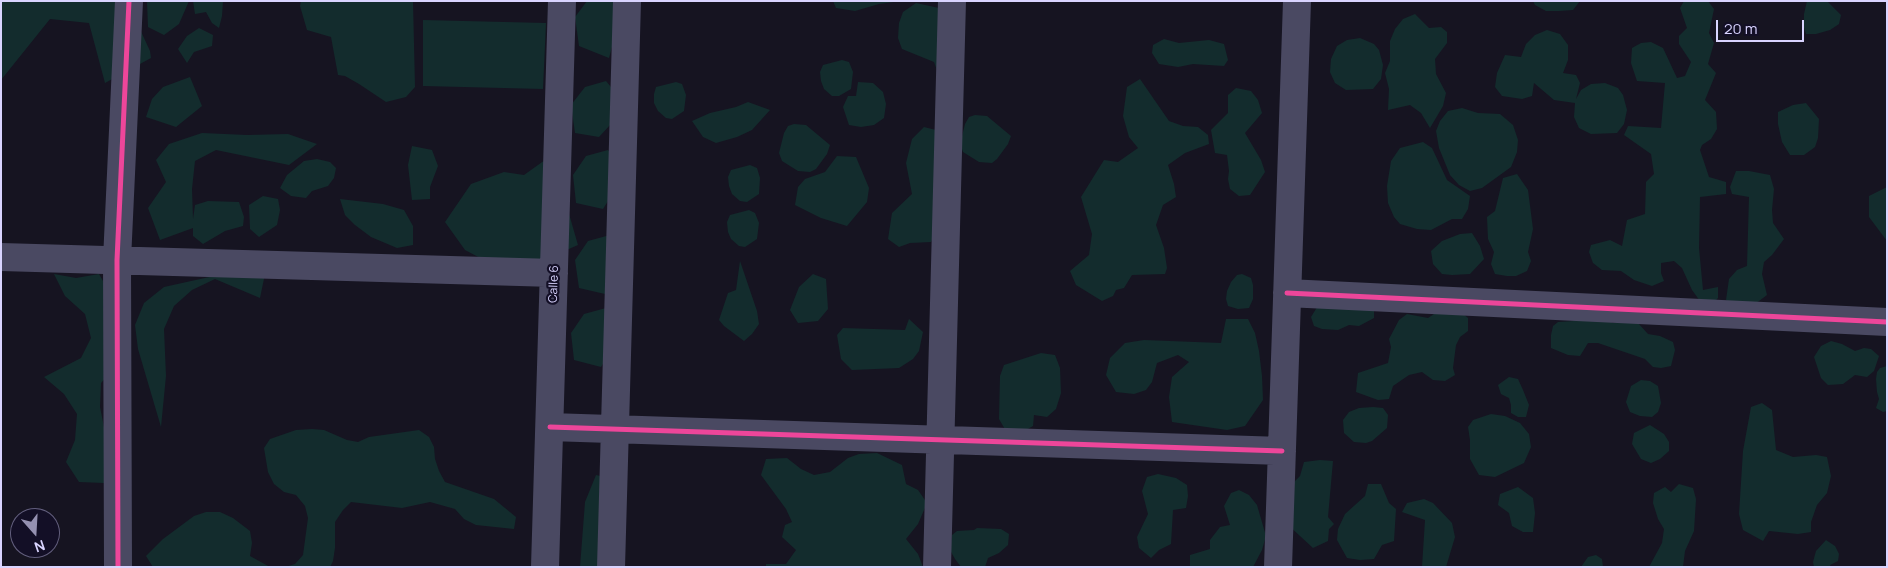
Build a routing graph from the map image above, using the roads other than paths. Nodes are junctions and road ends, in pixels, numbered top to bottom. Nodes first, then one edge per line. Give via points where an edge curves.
1 (129, 1) edge
2 (562, 1) edge
3 (627, 1) edge
4 (952, 1) edge
5 (1297, 1) edge
6 (1, 257) edge
7 (117, 260) junction
8 (554, 273) junction
9 (1287, 293) junction
10 (1887, 322) edge
11 (550, 427) junction
12 (615, 429) junction
13 (940, 440) junction
14 (1282, 451) junction
15 (118, 567) edge
16 (546, 567) edge
17 (611, 567) edge
18 (937, 567) edge
19 (1278, 567) edge

1 - 7 street
2 - 8 street, Calle 6
3 - 12 street
4 - 13 street
5 - 9 street
6 - 7 street
7 - 8 street
7 - 15 street
8 - 11 street, Calle 6
9 - 10 street
9 - 14 street
11 - 12 street
11 - 16 street, Calle 6
12 - 13 street
12 - 17 street
13 - 14 street
13 - 18 street
14 - 19 street

